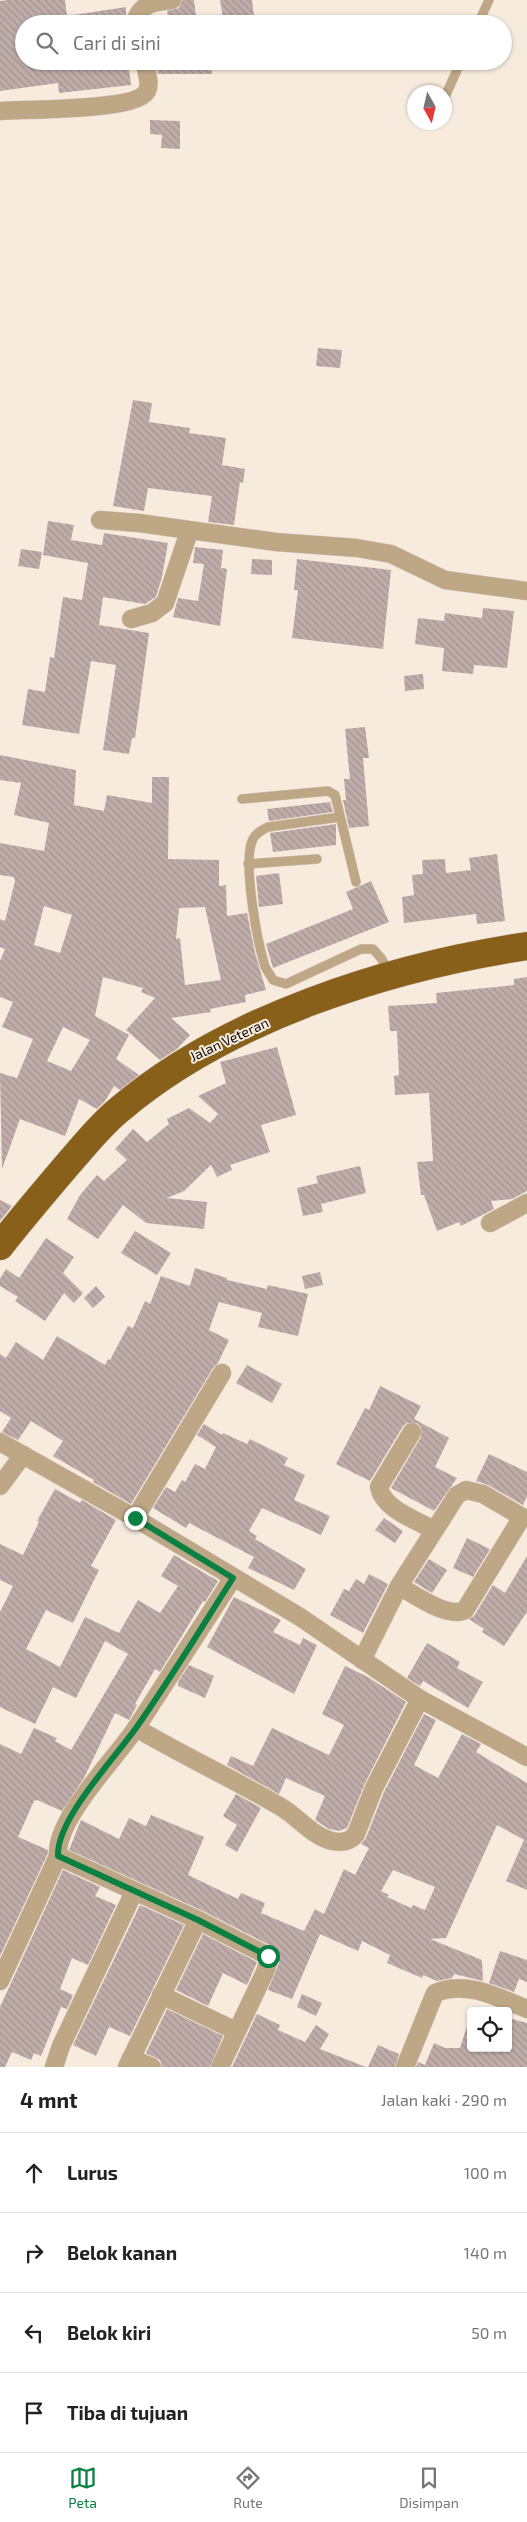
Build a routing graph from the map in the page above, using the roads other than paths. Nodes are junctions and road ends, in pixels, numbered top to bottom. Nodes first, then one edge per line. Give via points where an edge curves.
1 (172, 0) edge
2 (489, 0) edge
3 (138, 15) edge
4 (482, 15) edge
5 (146, 70) edge
6 (458, 70) edge
7 (451, 85) edge
8 (0, 111) edge
9 (100, 520) dead end
10 (189, 532) junction
11 (527, 591) edge
12 (131, 619) dead end
13 (242, 799) dead end
14 (340, 817) junction
15 (317, 859) dead end
16 (248, 864) junction
17 (356, 882) dead end
18 (527, 946) edge
19 (391, 977) junction
20 (527, 1203) edge
21 (490, 1223) dead end
22 (0, 1246) edge
23 (222, 1373) dead end
24 (412, 1432) dead end
25 (0, 1442) edge
26 (23, 1455) junction
27 (0, 1486) edge
28 (525, 1513) edge
29 (135, 1518) junction
30 (434, 1530) junction
31 (233, 1578) junction
32 (399, 1586) junction
33 (362, 1660) junction
34 (420, 1699) junction
35 (136, 1728) junction
36 (527, 1757) edge
37 (58, 1856) junction
38 (134, 1892) junction
39 (198, 1920) junction
40 (0, 1981) edge
41 (161, 1995) junction
42 (527, 2009) edge
43 (236, 2031) junction
44 (129, 2062) edge
45 (54, 2067) edge
46 (152, 2067) edge
47 (220, 2067) edge
48 (405, 2067) edge

1 - 3 street via 149,4
2 - 4 lane
5 - 8 street via 149,84 143,96 134,101 114,106
6 - 7 lane
9 - 10 street
10 - 11 street via 365,549 391,554 445,580
10 - 12 street via 165,603 152,613
13 - 14 lane via 328,791 335,795
14 - 16 lane via 268,827 252,840
14 - 17 lane
15 - 16 lane
16 - 19 lane via 264,964 272,980 286,984 361,949 373,949
18 - 19 highway, Jalan Veteran via 436,964
19 - 22 highway, Jalan Veteran via 306,1004 219,1041 158,1077 101,1126
20 - 21 street
23 - 29 street
24 - 30 street via 379,1487 380,1493 389,1504
25 - 26 street
26 - 27 street
26 - 29 street
28 - 30 street via 466,1490 457,1495
28 - 32 street via 464,1610 445,1611
29 - 31 street
30 - 32 street
31 - 33 street via 300,1617
31 - 35 street
32 - 33 street
33 - 34 street
34 - 35 street via 374,1788 356,1834 343,1842 330,1840 283,1808
34 - 36 street
35 - 37 street via 79,1804 57,1845
37 - 38 street
37 - 40 street
38 - 39 street
38 - 45 street
39 - 41 street
39 - 43 street via 268,1956 265,1972
41 - 43 street
41 - 44 street
42 - 48 street via 476,1989 447,1988 435,1993
43 - 47 street
44 - 46 street

